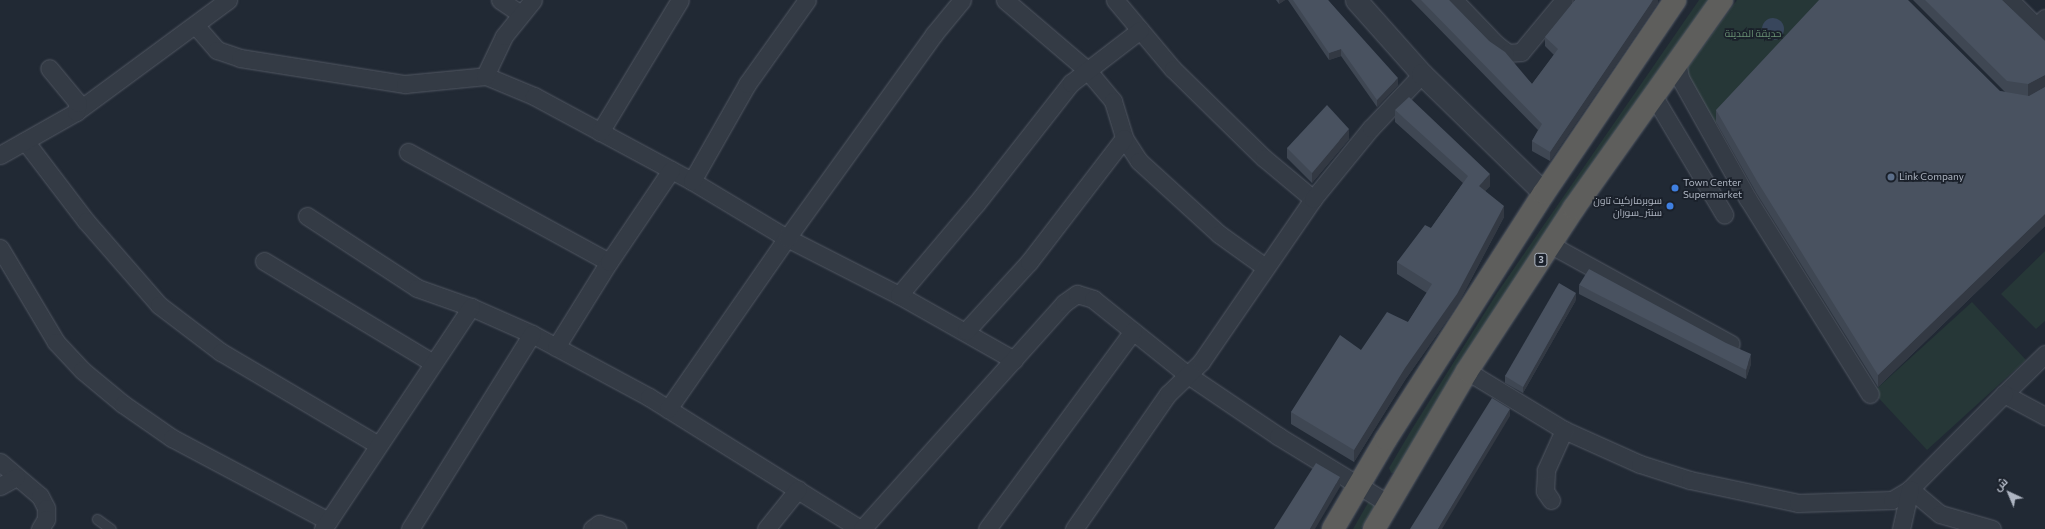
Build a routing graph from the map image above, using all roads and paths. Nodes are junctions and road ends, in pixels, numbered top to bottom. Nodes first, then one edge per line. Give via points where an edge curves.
1 (228, 0) edge
2 (500, 0) edge
3 (532, 0) edge
4 (680, 0) edge
5 (807, 0) edge
6 (962, 0) edge
7 (1005, 0) edge
8 (1115, 0) edge
9 (1356, 0) edge
10 (1454, 0) edge
11 (1564, 0) edge
12 (1675, 0) edge
13 (1722, 0) edge
14 (2007, 0) edge
15 (521, 14) junction
16 (196, 26) junction
17 (2042, 28) edge
18 (1140, 30) junction
19 (1677, 61) junction
20 (49, 68) dead end
21 (1088, 71) junction
22 (1422, 74) junction
23 (485, 76) junction
24 (1653, 95) junction
25 (76, 112) junction
26 (600, 132) junction
27 (1124, 138) junction
28 (25, 141) junction
29 (408, 152) dead end
30 (0, 155) edge
31 (671, 170) junction
32 (692, 181) junction
33 (1544, 193) junction
34 (1313, 199) junction
35 (1724, 214) dead end
36 (307, 216) dead end
37 (787, 238) junction
38 (1551, 245) junction
39 (0, 248) edge
40 (264, 261) dead end
41 (609, 262) junction
42 (1264, 266) junction
43 (899, 295) junction
44 (471, 307) junction
45 (966, 331) junction
46 (1133, 331) junction
47 (532, 334) junction
48 (1731, 344) edge
49 (556, 347) junction
50 (2045, 354) edge
51 (1014, 360) junction
52 (433, 363) junction
53 (1467, 371) junction
54 (1188, 375) junction
55 (1870, 394) dead end
56 (2004, 394) junction
57 (668, 410) junction
58 (2045, 416) edge
59 (1564, 430) junction
60 (378, 445) junction
61 (0, 462) edge
62 (16, 477) junction
63 (1358, 485) junction
64 (0, 486) edge
65 (798, 489) junction
66 (1910, 489) junction
67 (1551, 500) dead end
68 (1389, 504) junction
69 (97, 520) dead end
70 (326, 525) edge
71 (40, 529) edge
72 (111, 529) edge
73 (410, 529) edge
74 (592, 529) edge
75 (617, 529) edge
76 (766, 529) edge
77 (861, 529) edge
78 (987, 529) edge
79 (1074, 529) edge
80 (1333, 529) edge
81 (1374, 529) edge
82 (1901, 529) edge
83 (1992, 529) edge

1 - 16 street
2 - 15 street
3 - 15 street
4 - 26 street
5 - 32 street via 747,84
6 - 37 street via 934,34
7 - 21 street
8 - 18 street
9 - 22 street
10 - 11 street via 1508,53 1521,52
12 - 33 highway
13 - 19 highway, 3
14 - 17 street
15 - 23 street via 504,36
16 - 23 street via 218,50 240,58 405,84
16 - 25 street
18 - 21 street
18 - 34 street via 1179,75 1264,158
19 - 24 highway, 3
19 - 55 street via 1680,78 1748,199
20 - 25 street via 78,103
21 - 27 street via 1113,101
21 - 43 street via 1071,83 976,204
22 - 33 street
22 - 34 street via 1371,128
23 - 26 street via 534,96
24 - 35 street
24 - 38 highway, 3
25 - 28 street
26 - 31 street
27 - 42 street via 1139,162 1219,234
27 - 45 street via 1029,262
28 - 30 street
28 - 60 street via 86,220 159,305 221,352
29 - 41 street
31 - 32 street
31 - 41 street
32 - 37 street
33 - 63 highway
34 - 42 street
36 - 44 street via 417,288
37 - 43 street
37 - 57 street
38 - 48 street
38 - 53 highway, 3
39 - 70 street via 56,342 82,370 123,404 172,438
40 - 52 street
41 - 49 street
42 - 54 street via 1201,362
43 - 45 street
44 - 47 street
44 - 52 street
45 - 51 street
46 - 51 street via 1092,299 1077,294 1064,303
46 - 54 street
46 - 78 street
47 - 49 street
47 - 73 street
49 - 57 street
50 - 56 street
51 - 77 street
52 - 60 street
53 - 59 street
53 - 68 highway, 3
54 - 63 street via 1278,436
54 - 79 street via 1168,394
56 - 58 street
56 - 66 street
57 - 65 street
59 - 66 street via 1640,464 1690,480 1798,503 1892,500
59 - 67 street via 1544,480 1545,491
60 - 70 street
61 - 62 street
62 - 64 street
62 - 71 street via 40,496 46,508 46,519
63 - 68 street
63 - 80 highway
65 - 76 street
65 - 77 street
66 - 82 street
66 - 83 street via 1940,514
68 - 81 highway, 3
69 - 72 lane
74 - 75 street via 599,524

